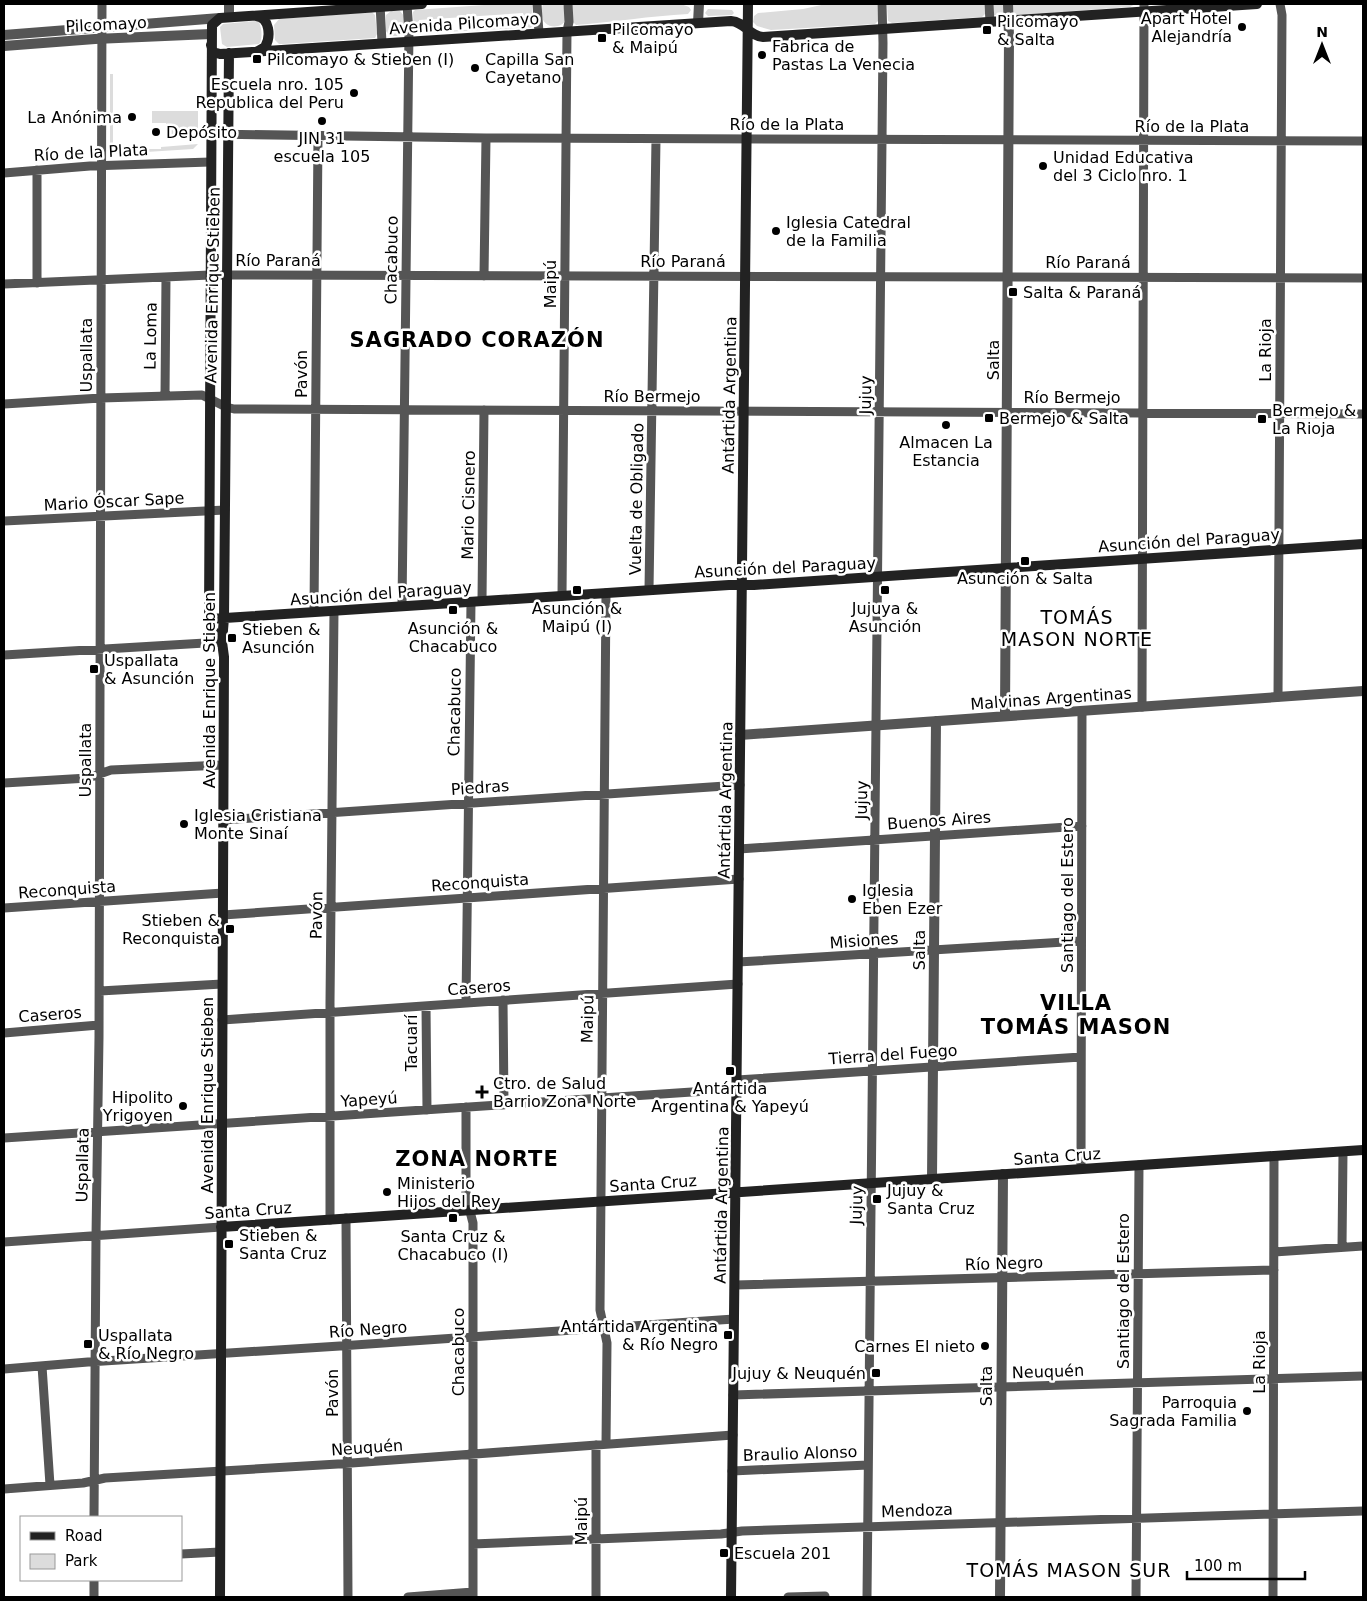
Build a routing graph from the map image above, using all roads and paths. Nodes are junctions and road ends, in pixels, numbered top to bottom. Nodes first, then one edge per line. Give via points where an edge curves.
1 (102, 4) edge
2 (229, 4) edge
3 (422, 4) edge
4 (537, 4) edge
5 (568, 4) edge
6 (699, 4) edge
7 (748, 4) edge
8 (882, 4) edge
9 (989, 4) edge
10 (1008, 4) edge
11 (1257, 4) edge
12 (1280, 4) edge
13 (380, 5) edge
14 (408, 5) edge
15 (1144, 8) edge
16 (254, 16) junction
17 (224, 18) junction
18 (1009, 21) junction
19 (990, 22) junction
20 (698, 23) junction
21 (747, 29) junction
22 (884, 29) junction
23 (567, 32) junction
24 (101, 33) junction
25 (540, 33) junction
26 (211, 34) junction
27 (4, 35) edge
28 (408, 42) junction
29 (382, 43) junction
30 (211, 45) junction
31 (4, 46) edge
32 (257, 52) junction
33 (230, 53) junction
34 (210, 134) junction
35 (229, 135) junction
36 (318, 136) junction
37 (407, 137) junction
38 (486, 138) junction
39 (566, 138) junction
40 (656, 139) junction
41 (746, 139) junction
42 (882, 140) junction
43 (1009, 141) junction
44 (1143, 141) junction
45 (1281, 141) junction
46 (1363, 141) edge
47 (210, 162) junction
48 (101, 165) junction
49 (37, 170) junction
50 (4, 173) edge
51 (210, 275) junction
52 (228, 275) junction
53 (317, 275) junction
54 (405, 276) junction
55 (484, 276) junction
56 (565, 276) junction
57 (654, 276) junction
58 (745, 276) junction
59 (166, 277) junction
60 (881, 277) junction
61 (1008, 277) junction
62 (1143, 278) junction
63 (1280, 278) junction
64 (1363, 278) edge
65 (101, 280) junction
66 (36, 283) junction
67 (4, 284) edge
68 (165, 396) junction
69 (210, 397) junction
70 (101, 398) junction
71 (4, 404) edge
72 (226, 407) junction
73 (316, 409) junction
74 (404, 410) junction
75 (484, 410) junction
76 (564, 410) junction
77 (652, 411) junction
78 (744, 411) junction
79 (880, 412) junction
80 (1007, 412) junction
81 (1142, 413) junction
82 (1280, 413) junction
83 (1363, 414) edge
84 (225, 510) junction
85 (209, 511) junction
86 (100, 516) junction
87 (4, 521) edge
88 (1363, 544) edge
89 (1279, 549) junction
90 (1142, 558) junction
91 (1006, 568) junction
92 (878, 576) junction
93 (742, 585) junction
94 (649, 590) junction
95 (606, 593) junction
96 (562, 596) junction
97 (482, 601) junction
98 (471, 602) junction
99 (402, 606) junction
100 (334, 611) junction
101 (314, 612) junction
102 (224, 618) junction
103 (209, 619) junction
104 (222, 642) junction
105 (100, 649) junction
106 (4, 655) edge
107 (1363, 691) edge
108 (1278, 697) junction
109 (1142, 707) junction
110 (1082, 711) junction
111 (1005, 716) junction
112 (936, 721) junction
113 (877, 726) junction
114 (740, 735) junction
115 (223, 765) junction
116 (100, 774) junction
117 (4, 782) edge
118 (740, 784) junction
119 (604, 794) junction
120 (468, 803) junction
121 (332, 812) junction
122 (223, 820) junction
123 (1082, 826) junction
124 (935, 836) junction
125 (876, 840) junction
126 (739, 848) junction
127 (739, 879) junction
128 (604, 889) junction
129 (223, 893) junction
130 (467, 898) junction
131 (100, 902) junction
132 (331, 907) junction
133 (4, 908) edge
134 (223, 915) junction
135 (1081, 941) junction
136 (934, 950) junction
137 (874, 954) junction
138 (738, 962) junction
139 (222, 984) junction
140 (738, 984) junction
141 (100, 991) junction
142 (603, 993) junction
143 (503, 1000) junction
144 (466, 1003) junction
145 (426, 1006) junction
146 (330, 1012) junction
147 (222, 1020) junction
148 (100, 1025) junction
149 (4, 1033) edge
150 (1081, 1057) junction
151 (933, 1067) junction
152 (873, 1071) junction
153 (737, 1085) junction
154 (602, 1098) junction
155 (504, 1105) junction
156 (466, 1108) junction
157 (426, 1110) junction
158 (330, 1117) junction
159 (222, 1124) junction
160 (98, 1132) junction
161 (4, 1138) edge
162 (1363, 1150) edge
163 (1343, 1152) junction
164 (1274, 1156) junction
165 (1138, 1165) junction
166 (1080, 1169) junction
167 (1002, 1174) junction
168 (932, 1179) junction
169 (871, 1183) junction
170 (736, 1192) junction
171 (601, 1201) junction
172 (470, 1210) junction
173 (346, 1218) junction
174 (330, 1220) junction
175 (221, 1227) junction
176 (96, 1236) junction
177 (4, 1242) edge
178 (1363, 1246) edge
179 (1342, 1248) junction
180 (1274, 1252) junction
181 (1274, 1270) junction
182 (1138, 1274) junction
183 (1002, 1278) junction
184 (870, 1281) junction
185 (735, 1285) junction
186 (734, 1319) junction
187 (603, 1328) junction
188 (473, 1337) junction
189 (347, 1346) junction
190 (221, 1354) junction
191 (95, 1361) junction
192 (42, 1366) junction
193 (4, 1369) edge
194 (1363, 1376) edge
195 (1274, 1379) junction
196 (1137, 1383) junction
197 (1001, 1387) junction
198 (869, 1391) junction
199 (733, 1395) junction
200 (733, 1435) junction
201 (606, 1444) junction
202 (596, 1445) junction
203 (473, 1454) junction
204 (347, 1463) junction
205 (868, 1465) junction
206 (732, 1470) junction
207 (220, 1471) junction
208 (94, 1481) junction
209 (50, 1485) junction
210 (4, 1489) edge
211 (1363, 1512) edge
212 (1273, 1514) junction
213 (94, 1516) edge
214 (1136, 1519) junction
215 (1001, 1522) junction
216 (868, 1527) junction
217 (732, 1533) junction
218 (596, 1539) junction
219 (473, 1544) junction
220 (220, 1552) junction
221 (182, 1554) edge
222 (94, 1581) edge
223 (473, 1595) edge
224 (825, 1596) edge
225 (94, 1597) edge
226 (220, 1597) edge
227 (348, 1597) edge
228 (408, 1597) edge
229 (596, 1597) edge
230 (731, 1597) edge
231 (788, 1597) edge
232 (867, 1597) edge
233 (1000, 1597) edge
234 (1136, 1597) edge
235 (1273, 1597) edge

1 - 24 street, Uspallata
2 - 17 street
3 - 14 main road, Avenida Pilcomayo
4 - 25 street
5 - 23 street, Maipú
6 - 20 street
7 - 21 main road, Antártida Argentina
8 - 22 street, Jujuy
9 - 19 street
10 - 18 street, Salta
11 - 15 main road, Avenida Pilcomayo
12 - 45 street, La Rioja
13 - 14 main road, Avenida Pilcomayo
13 - 16 main road, Avenida Pilcomayo
13 - 29 street
14 - 28 street, Chacabuco
15 - 18 main road, Avenida Pilcomayo
15 - 44 street
16 - 17 main road, Avenida Pilcomayo
16 - 32 main road via 263,18 268,25 268,43
17 - 24 street, Pilcomayo
17 - 26 main road, Avenida Enrique Stieben via 213,24
18 - 19 main road, Avenida Pilcomayo
18 - 43 street, Salta
19 - 22 main road, Avenida Pilcomayo
20 - 21 main road, Avenida Pilcomayo via 736,21
20 - 23 main road, Avenida Pilcomayo
21 - 22 main road, Avenida Pilcomayo via 754,36 763,38
21 - 41 main road, Antártida Argentina
22 - 42 street, Jujuy
23 - 25 main road, Avenida Pilcomayo
23 - 39 street, Maipú
24 - 26 street, Pilcomayo
24 - 27 street, Pilcomayo
24 - 31 street, Pilcomayo
24 - 48 street, Uspallata
25 - 28 main road, Avenida Pilcomayo
26 - 30 main road, Avenida Enrique Stieben
28 - 29 main road, Avenida Pilcomayo
28 - 37 street, Chacabuco
29 - 32 main road, Avenida Pilcomayo
30 - 33 main road, Avenida Pilcomayo via 215,53
30 - 34 main road, Avenida Enrique Stieben
32 - 33 main road, Avenida Pilcomayo
33 - 35 main road, Avenida Enrique Stieben
34 - 35 street, Río de la Plata
34 - 47 main road, Avenida Enrique Stieben
35 - 36 street, Río de la Plata
35 - 52 main road, Avenida Enrique Stieben
36 - 37 street, Río de la Plata
36 - 53 street, Pavón
37 - 38 street, Río de la Plata
37 - 54 street, Chacabuco
38 - 39 street, Río de la Plata
38 - 55 street
39 - 40 street, Río de la Plata
39 - 56 street, Maipú
40 - 41 street, Río de la Plata
40 - 57 street, Vuelta de Obligado
41 - 42 street, Río de la Plata
41 - 58 main road, Antártida Argentina
42 - 43 street, Río de la Plata
42 - 60 street, Jujuy
43 - 44 street, Río de la Plata
43 - 61 street, Salta
44 - 45 street, Río de la Plata
44 - 62 street
45 - 46 street, Río de la Plata
45 - 63 street, La Rioja
47 - 48 street, Río de la Plata
47 - 51 main road, Avenida Enrique Stieben
48 - 49 street, Río de la Plata
48 - 65 street, Uspallata
49 - 50 street, Río de la Plata
49 - 66 street
51 - 52 street, Río Paraná
51 - 59 street, Río Paraná
51 - 69 main road, Avenida Enrique Stieben
52 - 53 street, Río Paraná
52 - 72 main road, Avenida Enrique Stieben
53 - 54 street, Río Paraná
53 - 73 street, Pavón
54 - 55 street, Río Paraná
54 - 74 street, Chacabuco
55 - 56 street, Río Paraná
56 - 57 street, Río Paraná
56 - 76 street, Maipú
57 - 58 street, Río Paraná
57 - 77 street, Vuelta de Obligado
58 - 60 street, Río Paraná
58 - 78 main road, Antártida Argentina
59 - 65 street, Río Paraná
59 - 68 street, La Loma
60 - 61 street, Río Paraná
60 - 79 street, Jujuy
61 - 62 street, Río Paraná
61 - 80 street, Salta
62 - 63 street, Río Paraná
62 - 81 street
63 - 64 street, Río Paraná
63 - 82 street, La Rioja
65 - 66 street, Río Paraná
65 - 70 street, Uspallata
66 - 67 street, Río Paraná
68 - 69 street, Río Bermejo
68 - 70 street, Río Bermejo
69 - 72 street, Río Bermejo
69 - 85 main road, Avenida Enrique Stieben
70 - 71 street, Río Bermejo
70 - 86 street, Uspallata
72 - 73 street, Río Bermejo
72 - 84 main road, Avenida Enrique Stieben
73 - 74 street, Río Bermejo
73 - 101 street, Pavón
74 - 75 street, Río Bermejo
74 - 99 street, Chacabuco
75 - 76 street, Río Bermejo
75 - 97 street, Mario Cisnero
76 - 77 street, Río Bermejo
76 - 96 street, Maipú
77 - 78 street, Río Bermejo
77 - 94 street, Vuelta de Obligado
78 - 79 street, Río Bermejo
78 - 93 main road, Antártida Argentina
79 - 80 street, Río Bermejo
79 - 92 street, Jujuy
80 - 81 street, Río Bermejo
80 - 91 street, Salta
81 - 82 street, Río Bermejo
81 - 90 street
82 - 83 street, Río Bermejo
82 - 89 street, La Rioja
84 - 85 street, Mario Óscar Sape
84 - 102 main road, Avenida Enrique Stieben
85 - 86 street, Mario Óscar Sape
85 - 103 main road, Avenida Enrique Stieben
86 - 87 street, Mario Óscar Sape
86 - 105 street, Uspallata
88 - 89 main road, Asunción del Paraguay
89 - 90 main road, Asunción del Paraguay
89 - 108 street, La Rioja
90 - 91 main road, Asunción del Paraguay
90 - 109 street
91 - 92 main road, Asunción del Paraguay
91 - 111 street, Salta
92 - 93 main road, Asunción del Paraguay
92 - 113 street, Jujuy
93 - 94 main road, Asunción del Paraguay
93 - 114 main road, Antártida Argentina
94 - 95 main road, Asunción del Paraguay
95 - 96 main road, Asunción del Paraguay
95 - 119 street, Maipú
96 - 97 main road, Asunción del Paraguay
97 - 98 main road, Asunción del Paraguay
98 - 99 main road, Asunción del Paraguay
98 - 120 street, Chacabuco
99 - 100 main road, Asunción del Paraguay
100 - 101 main road, Asunción del Paraguay
100 - 121 street, Pavón
101 - 102 main road, Asunción del Paraguay
102 - 103 main road, Asunción del Paraguay
102 - 104 main road, Avenida Enrique Stieben
103 - 104 main road via 211,628
104 - 105 street
104 - 115 main road, Avenida Enrique Stieben
105 - 106 street
105 - 116 street, Uspallata
107 - 108 street, Malvinas Argentinas
108 - 109 street, Malvinas Argentinas
109 - 110 street, Malvinas Argentinas
110 - 111 street, Malvinas Argentinas
110 - 123 street, Santiago del Estero
111 - 112 street, Malvinas Argentinas
112 - 113 street, Malvinas Argentinas
112 - 124 street, Salta
113 - 114 street, Malvinas Argentinas
113 - 125 street, Jujuy
114 - 118 main road, Antártida Argentina
115 - 116 street via 111,770
115 - 122 main road, Avenida Enrique Stieben
116 - 117 street via 88,778
116 - 131 street, Uspallata
118 - 119 street, Piedras
118 - 126 main road, Antártida Argentina
119 - 120 street, Piedras
119 - 128 street, Maipú
120 - 121 street, Piedras
120 - 130 street, Chacabuco
121 - 122 street, Piedras
121 - 132 street, Pavón
122 - 129 main road, Avenida Enrique Stieben
123 - 124 street, Buenos Aires
123 - 135 street, Santiago del Estero
124 - 125 street, Buenos Aires
124 - 136 street, Salta
125 - 126 street, Buenos Aires
125 - 137 street, Jujuy
126 - 127 main road, Antártida Argentina
127 - 128 street, Reconquista
127 - 138 main road, Antártida Argentina
128 - 130 street, Reconquista
128 - 142 street, Maipú
129 - 131 street, Reconquista
129 - 134 main road, Avenida Enrique Stieben
130 - 132 street, Reconquista
130 - 144 street, Chacabuco
131 - 133 street, Reconquista
131 - 141 street, Uspallata
132 - 134 street, Reconquista
132 - 146 street, Pavón
134 - 139 main road, Avenida Enrique Stieben
135 - 136 street, Misiones
135 - 150 street, Santiago del Estero
136 - 137 street, Misiones
136 - 151 street, Salta
137 - 138 street, Misiones
137 - 152 street, Jujuy
138 - 140 main road, Antártida Argentina
139 - 141 street, Caseros
139 - 147 main road, Avenida Enrique Stieben
140 - 142 street, Caseros
140 - 153 main road, Antártida Argentina
141 - 148 street, Uspallata
142 - 143 street, Caseros
142 - 154 street, Maipú
143 - 144 street, Caseros
143 - 155 street
144 - 145 street, Caseros
145 - 146 street, Caseros
145 - 157 street, Tacuarí
146 - 147 street, Caseros
146 - 158 street, Pavón
147 - 159 main road, Avenida Enrique Stieben
148 - 149 street, Caseros
148 - 160 street, Uspallata
150 - 151 street, Tierra del Fuego
150 - 166 street, Santiago del Estero
151 - 152 street, Tierra del Fuego
151 - 168 street, Salta
152 - 153 street, Tierra del Fuego
152 - 169 street, Jujuy
153 - 154 street, Yapeyú
153 - 170 main road, Antártida Argentina
154 - 155 street, Yapeyú
154 - 171 street, Maipú
155 - 156 street, Yapeyú
156 - 157 street, Yapeyú
156 - 172 street, Chacabuco via 466,1196
157 - 158 street, Yapeyú
158 - 159 street, Yapeyú
158 - 174 street, Pavón
159 - 160 street, Yapeyú
159 - 175 main road, Avenida Enrique Stieben
160 - 161 street, Yapeyú
160 - 176 street, Uspallata
162 - 163 main road, Santa Cruz
163 - 164 main road, Santa Cruz
163 - 179 street
164 - 165 main road, Santa Cruz
164 - 180 street, La Rioja
165 - 166 main road, Santa Cruz
165 - 182 street, Santiago del Estero
166 - 167 main road, Santa Cruz
167 - 168 main road, Santa Cruz
167 - 183 street, Salta
168 - 169 main road, Santa Cruz
169 - 170 main road, Santa Cruz
169 - 184 street, Jujuy
170 - 171 main road, Santa Cruz
170 - 185 main road, Antártida Argentina
171 - 172 main road, Santa Cruz
171 - 187 street, Maipú via 600,1310
172 - 173 main road, Santa Cruz
172 - 188 street, Chacabuco via 473,1223
173 - 174 main road, Santa Cruz
173 - 189 street, Pavón
174 - 175 main road, Santa Cruz
175 - 176 street, Santa Cruz
175 - 190 main road, Avenida Enrique Stieben
176 - 177 street, Santa Cruz
176 - 191 street, Uspallata
178 - 179 street
179 - 180 street
180 - 181 street, La Rioja
181 - 182 street, Río Negro
181 - 195 street, La Rioja
182 - 183 street, Río Negro
182 - 196 street, Santiago del Estero
183 - 184 street, Río Negro
183 - 197 street, Salta
184 - 185 street, Río Negro
184 - 198 street, Jujuy
185 - 186 main road, Antártida Argentina
186 - 187 street, Río Negro
186 - 199 main road, Antártida Argentina
187 - 188 street, Río Negro
187 - 201 street, Maipú via 606,1343
188 - 189 street, Río Negro
188 - 203 street, Chacabuco
189 - 190 street, Río Negro
189 - 204 street, Pavón
190 - 191 street, Río Negro
190 - 207 main road, Avenida Enrique Stieben
191 - 192 street, Río Negro
191 - 208 street, Uspallata
192 - 193 street, Río Negro
192 - 209 street
194 - 195 street, Neuquén
195 - 196 street, Neuquén
195 - 212 street, La Rioja
196 - 197 street, Neuquén
196 - 214 street, Santiago del Estero
197 - 198 street, Neuquén
197 - 215 street, Salta
198 - 199 street, Neuquén
198 - 205 street, Jujuy
199 - 200 main road, Antártida Argentina
200 - 201 street, Neuquén
200 - 206 main road, Antártida Argentina
201 - 202 street, Neuquén
202 - 203 street, Neuquén
202 - 218 street, Maipú
203 - 204 street, Neuquén
203 - 219 street, Chacabuco
204 - 207 street, Neuquén
204 - 227 street, Pavón
205 - 206 street, Braulio Alonso
205 - 216 street, Jujuy
206 - 217 main road, Antártida Argentina
207 - 208 street, Neuquén
207 - 220 main road, Avenida Enrique Stieben
208 - 209 street, Neuquén
208 - 213 street, Uspallata
209 - 210 street, Neuquén
211 - 212 street, Mendoza
212 - 214 street, Mendoza
212 - 235 street, La Rioja
214 - 215 street, Mendoza
214 - 234 street, Santiago del Estero
215 - 216 street, Mendoza
215 - 233 street, Salta
216 - 217 street, Mendoza
216 - 232 street, Jujuy
217 - 218 street, Mendoza
217 - 230 main road, Antártida Argentina
218 - 219 street, Mendoza
218 - 229 street, Maipú
219 - 223 street, Chacabuco
220 - 221 street
220 - 226 main road, Avenida Enrique Stieben
222 - 225 street
223 - 228 street
224 - 231 street

